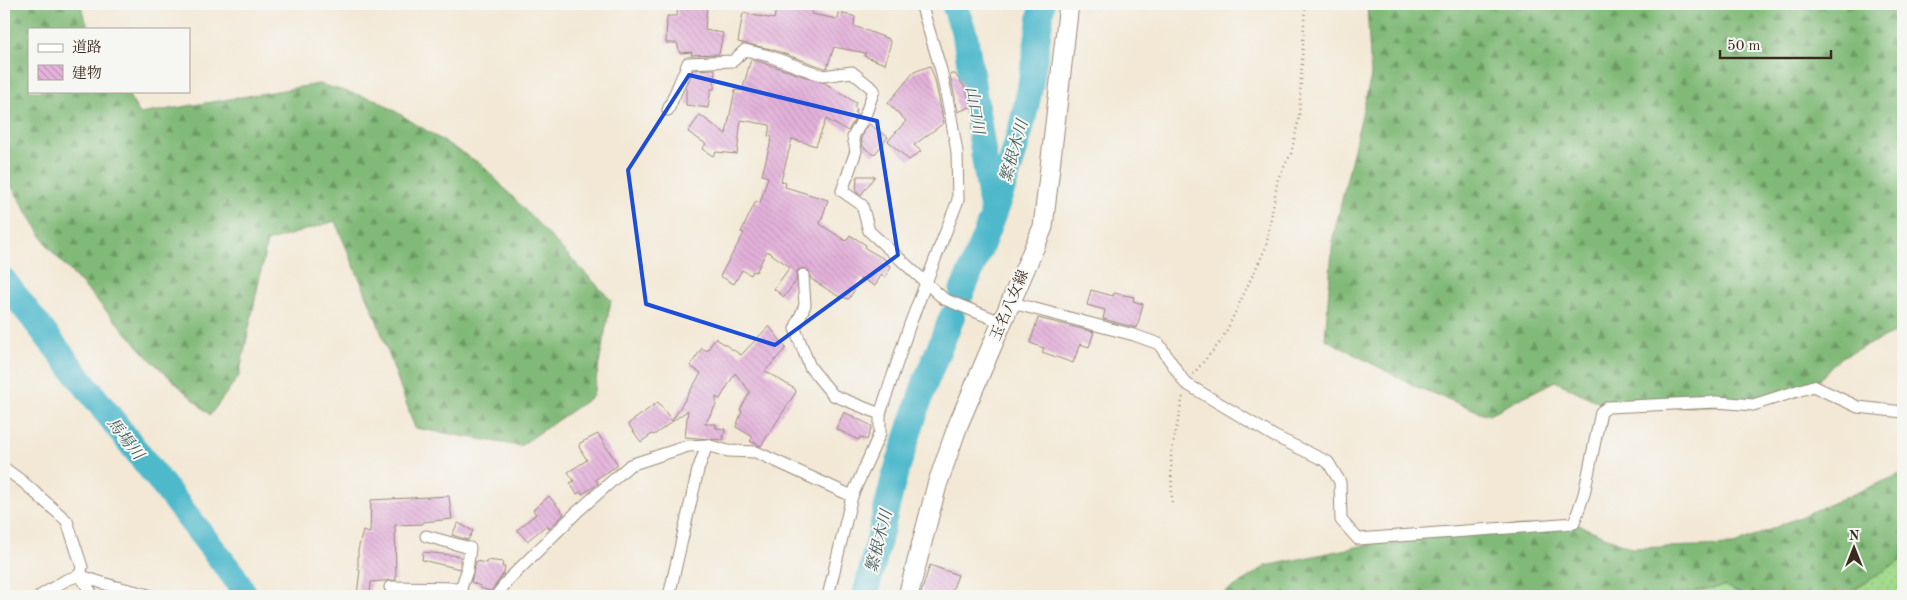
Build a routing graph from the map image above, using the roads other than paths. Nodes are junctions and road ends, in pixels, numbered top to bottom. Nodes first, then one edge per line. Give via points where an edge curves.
1 (921, 4) edge
2 (1069, 4) edge
3 (668, 110) dead end
4 (803, 275) dead end
5 (926, 283) junction
6 (1009, 302) junction
7 (1001, 322) junction
8 (1903, 412) edge
9 (880, 414) junction
10 (707, 445) junction
11 (4, 468) edge
12 (852, 496) junction
13 (426, 536) dead end
14 (80, 575) junction
15 (390, 587) dead end
16 (463, 592) edge
17 (40, 596) edge
18 (93, 596) edge
19 (152, 596) edge
20 (496, 596) edge
21 (669, 596) edge
22 (828, 596) edge
23 (908, 596) edge

1 - 5 street via 951,117 957,152 958,200
2 - 6 main road, 玉名八女線 via 1043,227
3 - 5 street via 688,63 733,61 745,50 823,76 852,72 874,90 853,137 856,151 842,191 862,205 869,231
4 - 9 street via 805,305 795,329 810,367 833,395
5 - 7 street via 944,300
5 - 9 street
6 - 7 main road, 玉名八女線
6 - 8 street via 1159,344 1185,383 1274,436 1328,462 1340,482 1341,520 1358,539 1574,523 1584,494 1601,412 1608,407 1718,402 1753,405 1813,386 1858,407
7 - 23 main road, 玉名八女線 via 937,484
9 - 12 street via 880,433
10 - 12 street via 728,451 756,452
10 - 20 street via 688,446 630,466 577,512
10 - 21 street via 698,470
11 - 14 street via 67,521 82,567
12 - 22 street
13 - 16 street via 470,548
14 - 17 street
14 - 18 street
14 - 19 street
15 - 16 street

